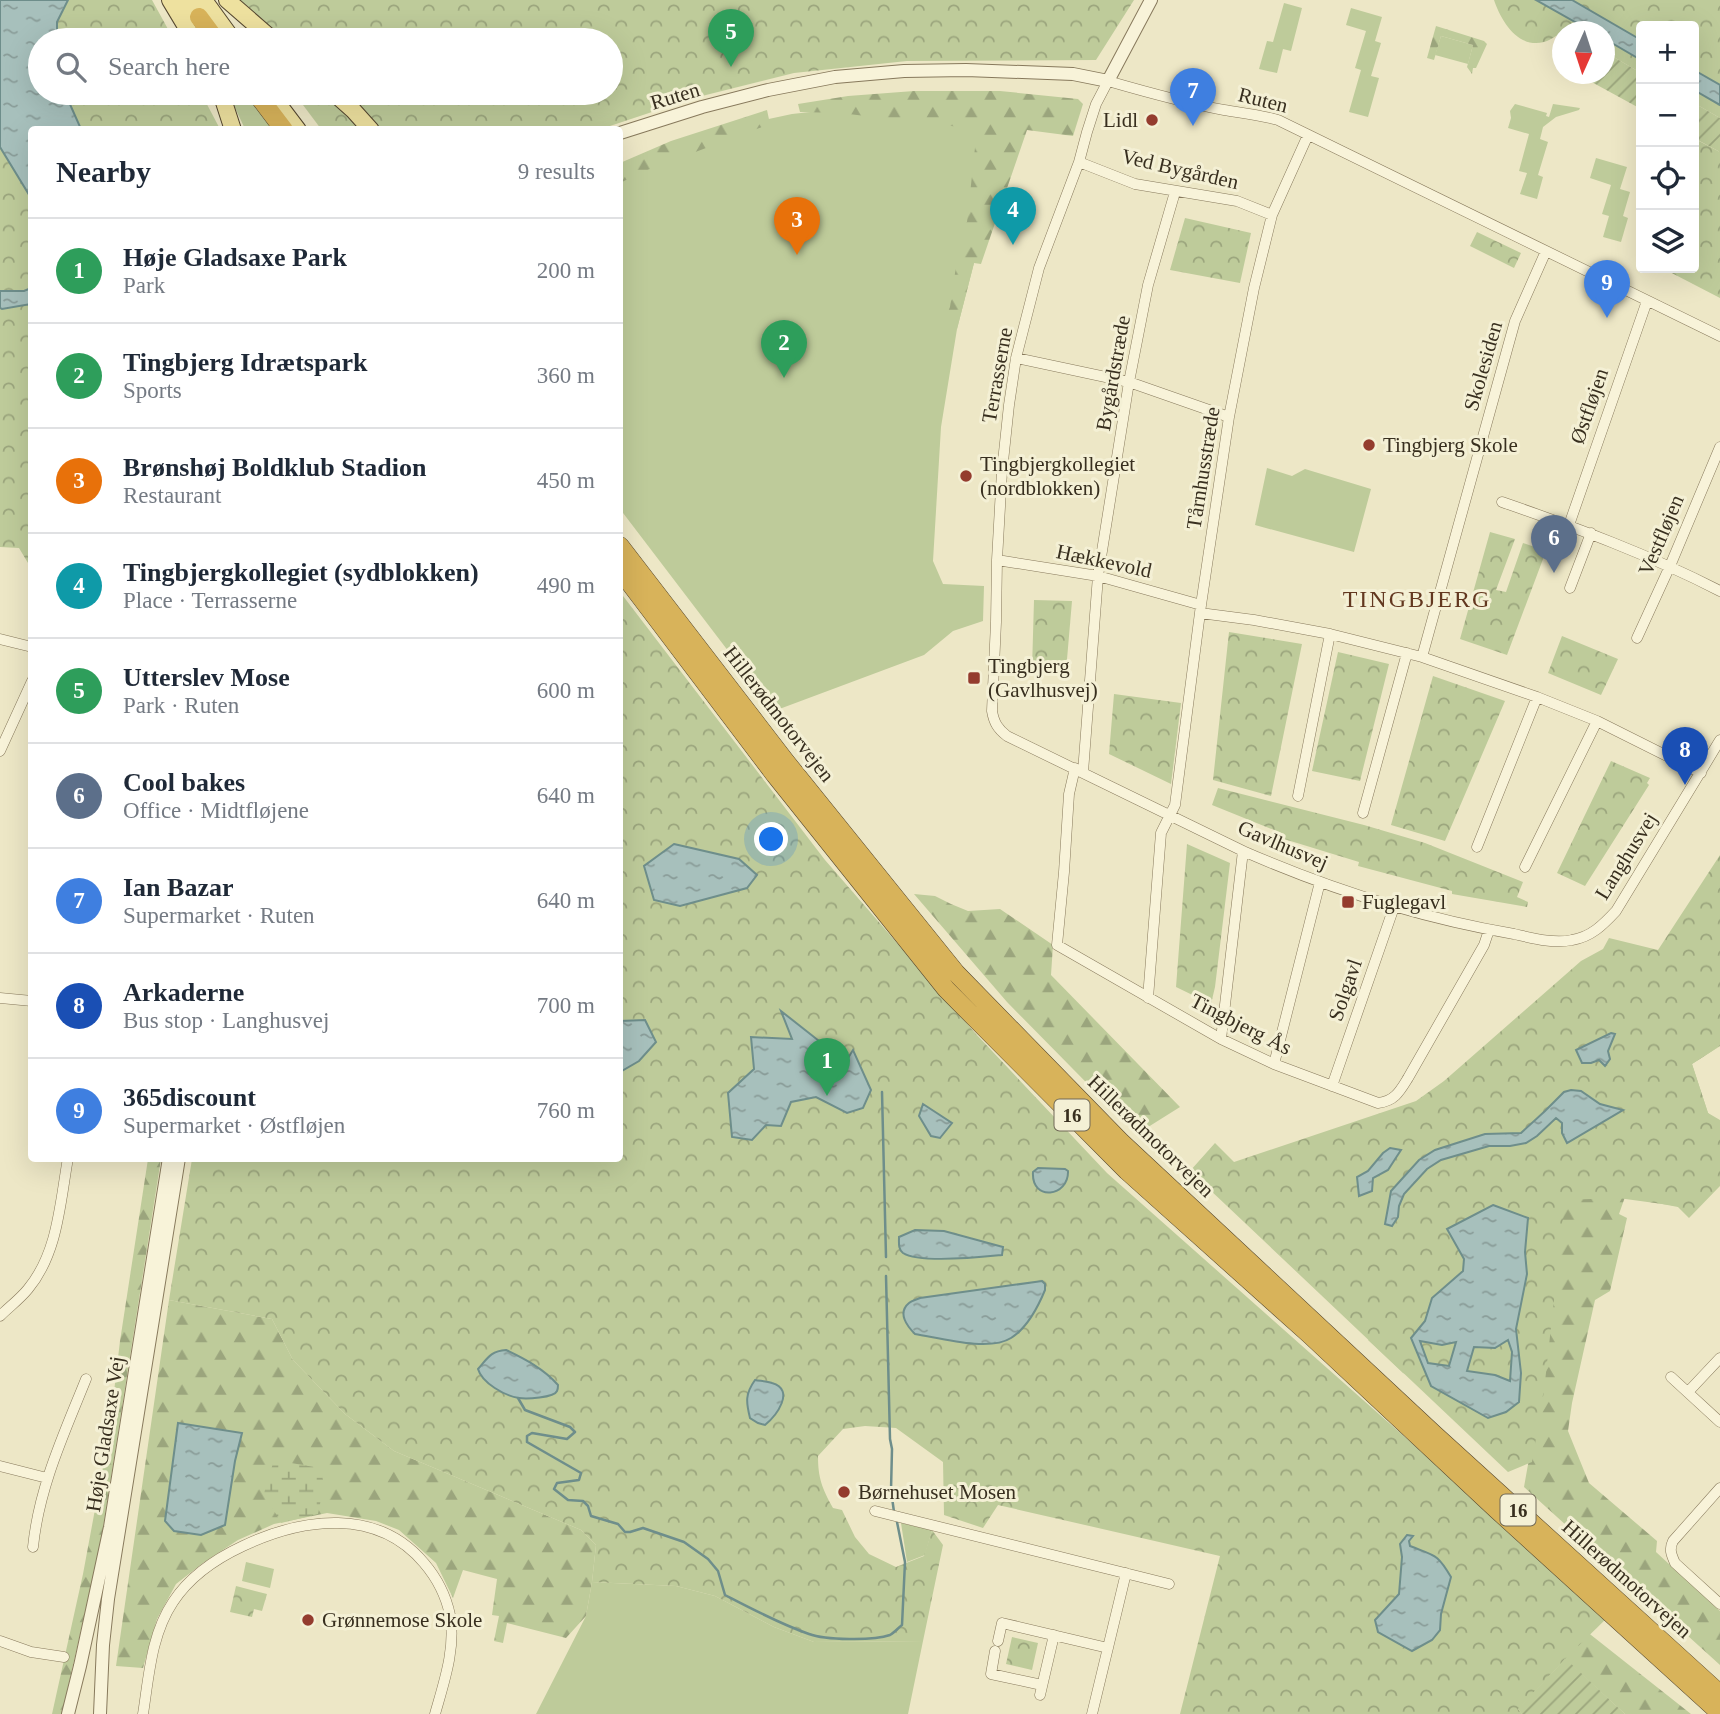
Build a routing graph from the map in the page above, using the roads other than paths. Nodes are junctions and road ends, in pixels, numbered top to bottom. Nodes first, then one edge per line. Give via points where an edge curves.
1 (170, 0) edge
2 (187, 0) edge
3 (227, 0) edge
4 (1151, 0) edge
5 (201, 8) edge
6 (187, 28) edge
7 (210, 28) edge
8 (221, 28) edge
9 (259, 28) edge
10 (1108, 81) junction
11 (225, 105) edge
12 (265, 105) edge
13 (279, 105) edge
14 (347, 105) edge
15 (232, 126) edge
16 (281, 126) edge
17 (295, 126) edge
18 (367, 126) edge
19 (623, 134) edge
20 (1308, 135) junction
21 (1079, 162) junction
22 (1175, 192) junction
23 (1272, 215) junction
24 (1546, 251) junction
25 (1647, 301) junction
26 (1720, 336) edge
27 (1016, 358) junction
28 (1129, 382) junction
29 (1229, 417) junction
30 (1720, 447) edge
31 (1502, 502) dead end
32 (1569, 525) junction
33 (1591, 533) junction
34 (623, 550) edge
35 (997, 560) junction
36 (1670, 566) junction
37 (623, 574) edge
38 (1098, 576) junction
39 (1570, 588) dead end
40 (1720, 591) edge
41 (1201, 609) junction
42 (1330, 634) junction
43 (1637, 638) dead end
44 (0, 639) edge
45 (28, 646) edge
46 (1407, 653) junction
47 (1422, 657) junction
48 (28, 690) edge
49 (1536, 697) junction
50 (1597, 722) junction
51 (999, 729) joint
52 (1720, 740) edge
53 (0, 751) edge
54 (1079, 770) junction
55 (1701, 773) junction
56 (1298, 796) dead end
57 (1363, 813) dead end
58 (1170, 814) junction
59 (1477, 847) dead end
60 (1243, 851) junction
61 (1525, 867) dead end
62 (1320, 882) junction
63 (1394, 907) junction
64 (1489, 930) junction
65 (1572, 941) joint
66 (1057, 945) joint
67 (0, 998) edge
68 (1148, 998) junction
69 (28, 1001) edge
70 (1221, 1038) junction
71 (1274, 1065) junction
72 (1332, 1086) junction
73 (67, 1162) edge
74 (168, 1162) edge
75 (177, 1162) edge
76 (0, 1316) edge
77 (1720, 1358) edge
78 (1671, 1377) dead end
79 (86, 1378) dead end
80 (1688, 1392) junction
81 (1720, 1422) edge
82 (0, 1466) edge
83 (47, 1478) junction
84 (1720, 1488) edge
85 (875, 1511) dead end
86 (33, 1547) dead end
87 (1126, 1573) junction
88 (1169, 1584) dead end
89 (1602, 1586) junction
90 (1720, 1604) edge
91 (1054, 1635) junction
92 (0, 1641) edge
93 (1108, 1648) junction
94 (64, 1657) dead end
95 (1674, 1671) junction
96 (1720, 1684) edge
97 (1720, 1694) edge
98 (1720, 1713) edge
99 (68, 1714) edge
100 (100, 1714) edge
101 (143, 1714) edge
102 (435, 1714) edge
103 (1092, 1714) edge
104 (1714, 1714) edge

1 - 6 main road
2 - 5 main road
3 - 9 main road
4 - 10 street
5 - 7 highway
5 - 8 main road
10 - 19 street, Ruten via 1073,74 966,71 835,77 702,107
10 - 20 street, Ruten via 1191,103 1255,113
10 - 21 street, Terrasserne via 1096,104
11 - 15 main road
12 - 16 highway
13 - 17 main road
14 - 18 main road
20 - 23 street, Tårnhusstræde
20 - 24 street, Ruten
21 - 22 street, Ved Bygården via 1136,184
21 - 27 street, Terrasserne via 1039,268
22 - 23 street, Ved Bygården via 1237,201
22 - 28 street, Bygårdstræde via 1148,285
23 - 29 street, Tårnhusstræde
24 - 25 street, Ruten
24 - 47 street, Skolesiden via 1515,321
25 - 26 street, Ruten
25 - 32 street, Østfløjen
27 - 28 street
27 - 35 street, Terrasserne
28 - 29 street
28 - 38 street, Bygårdstræde
29 - 41 street, Tårnhusstræde
30 - 36 street, Vestfløjen
31 - 32 street
32 - 33 street
33 - 36 street
33 - 39 street
34 - 89 highway, Hillerødmotorvejen / 16 via 956,973 1120,1141
35 - 38 street, Hækkevold
35 - 51 street, Terrasserne via 992,711
36 - 40 street
36 - 43 street, Vestfløjen
37 - 95 highway, Hillerødmotorvejen / 16 via 775,775 946,989 1127,1171
38 - 41 street, Hækkevold
38 - 54 street, Bygårdstræde
41 - 42 street, Hækkevold
41 - 58 street, Tårnhusstræde via 1175,805
42 - 46 street, Hækkevold
42 - 56 street
44 - 45 street
46 - 47 street, Hækkevold
46 - 57 street
47 - 49 street, Hækkevold
48 - 53 street
49 - 50 street, Hækkevold
49 - 59 street
50 - 55 street, Hækkevold
50 - 61 street
51 - 54 street, Gavlhusvej
52 - 55 street, Langhusvej
54 - 58 street, Gavlhusvej
54 - 66 street, Bygårdstræde via 1069,794
55 - 65 street, Langhusvej via 1616,911 1600,929
58 - 60 street, Gavlhusvej
58 - 68 street, Tårnhusstræde via 1161,833
60 - 62 street, Gavlhusvej
60 - 70 street
62 - 63 street, Gavlhusvej
62 - 71 street
63 - 64 street, Gavlhusvej
63 - 72 street, Solgavl
64 - 65 street, Gavlhusvej
64 - 72 street, Tingbjerg Ås via 1393,1099 1378,1103
66 - 68 street, Tingbjerg Ås
67 - 69 street
68 - 70 street, Tingbjerg Ås
70 - 71 street, Tingbjerg Ås
71 - 72 street, Tingbjerg Ås
73 - 76 street via 51,1247 28,1289
74 - 99 street, Høje Gladsaxe Vej via 110,1527
75 - 100 street, Høje Gladsaxe Vej via 108,1599
77 - 80 street
78 - 80 street
79 - 83 street
80 - 81 street
82 - 83 street
83 - 86 street
84 - 90 street via 1670,1547 1675,1563
85 - 87 street
87 - 88 street
87 - 93 street
89 - 96 highway
89 - 97 highway, Hillerødmotorvejen / 16
91 - 91 street via 1041,1690 990,1674 1002,1623
91 - 93 street
92 - 94 street
93 - 103 street
95 - 98 highway, Hillerødmotorvejen / 16
95 - 104 highway
101 - 102 street via 160,1626 183,1588 202,1569 262,1537 293,1527 349,1523 399,1540 415,1552 442,1591 452,1636

